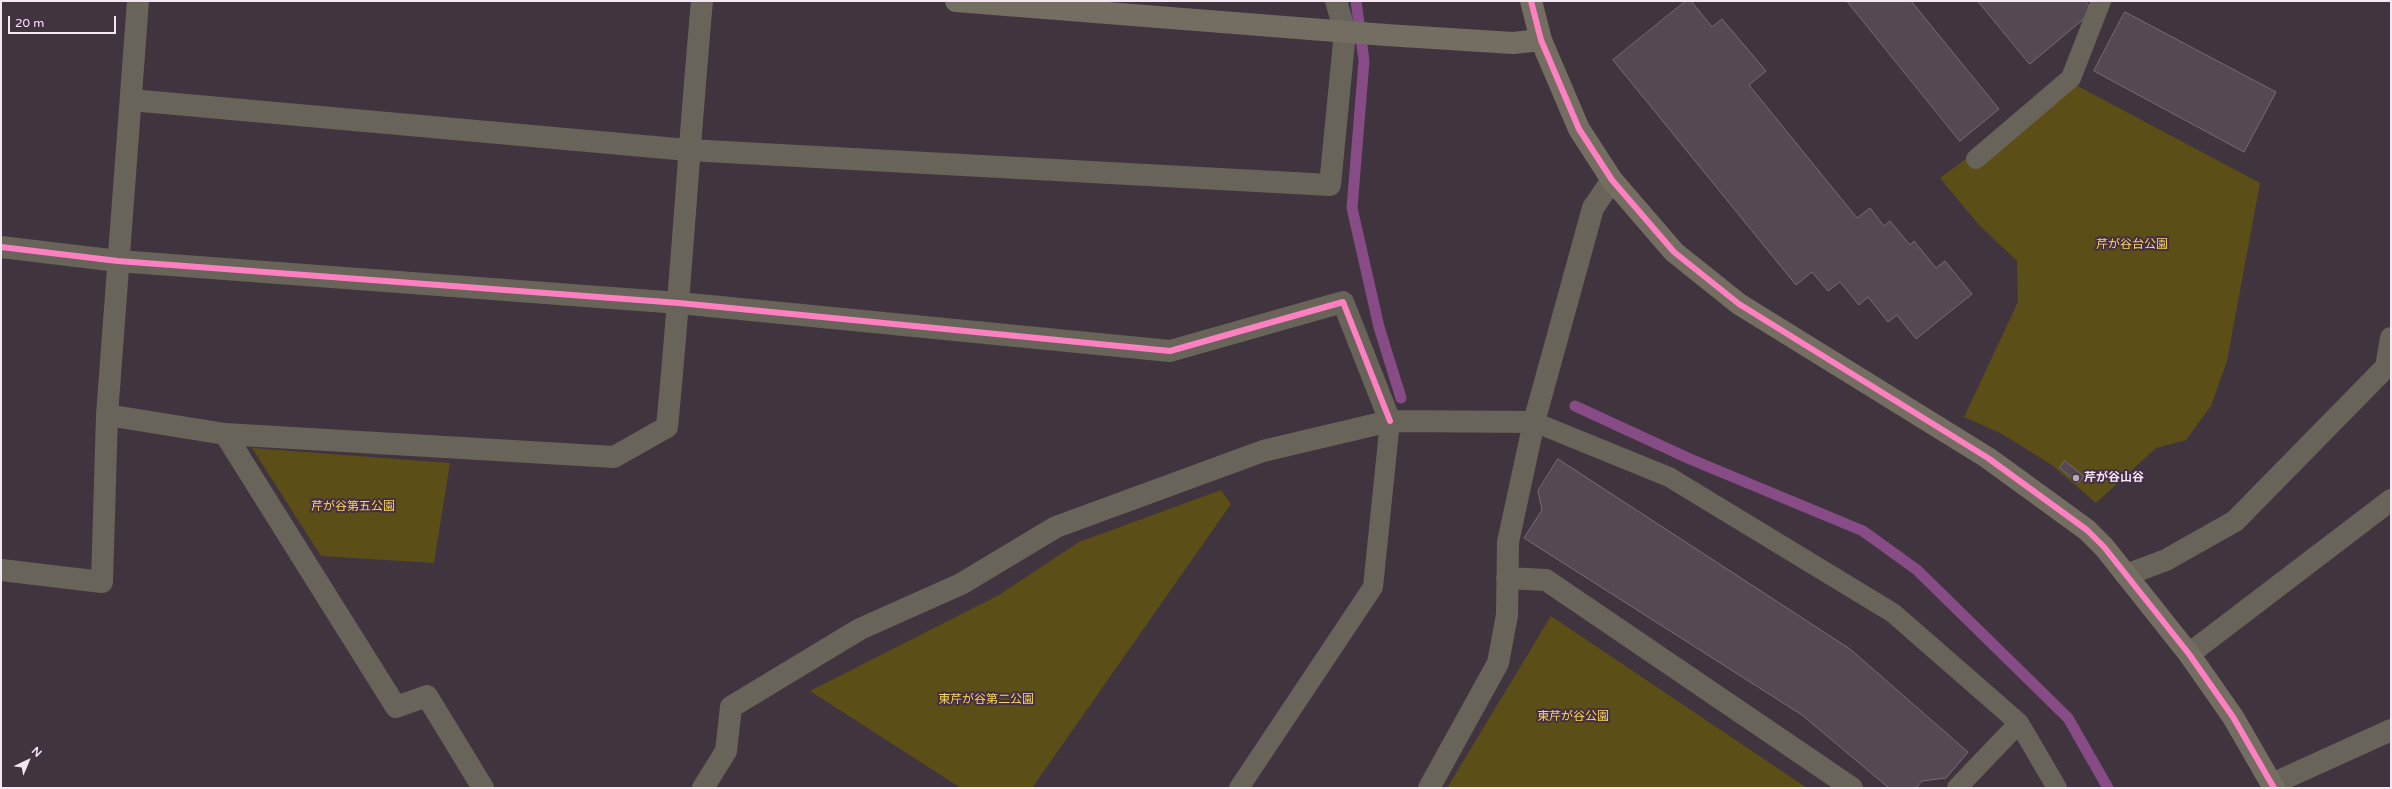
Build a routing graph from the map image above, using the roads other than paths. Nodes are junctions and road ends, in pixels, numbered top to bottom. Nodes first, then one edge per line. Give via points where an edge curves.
1 (138, 1) edge
2 (702, 1) edge
3 (956, 1) edge
4 (1336, 1) edge
5 (1531, 1) edge
6 (2101, 1) edge
7 (1347, 32) junction
8 (1541, 40) junction
9 (130, 100) junction
10 (688, 150) junction
11 (1976, 159) dead end
12 (1612, 180) junction
13 (1, 247) edge
14 (118, 261) junction
15 (679, 303) junction
16 (2391, 338) edge
17 (2389, 364) edge
18 (107, 415) junction
19 (1390, 421) junction
20 (1534, 422) junction
21 (225, 434) junction
22 (2391, 500) edge
23 (1, 570) edge
24 (2126, 575) junction
25 (1507, 578) junction
26 (2189, 654) junction
27 (2019, 724) junction
28 (2391, 730) edge
29 (2273, 786) edge
30 (483, 788) edge
31 (703, 788) edge
32 (1239, 788) edge
33 (1429, 788) edge
34 (1852, 788) edge
35 (1957, 788) edge
36 (2057, 788) edge

1 - 9 street
2 - 10 street
3 - 7 street
4 - 7 street
5 - 8 street
6 - 11 lane via 2071,78
7 - 8 street via 1512,43
7 - 10 street via 1330,185
8 - 12 street via 1579,129
9 - 10 street
9 - 14 street
10 - 15 street
12 - 20 street via 1593,208
12 - 24 street via 1674,252 1739,304 1988,458 2087,530
13 - 14 street
14 - 15 street
14 - 18 street
15 - 19 street via 1170,351 1343,302
15 - 21 street via 667,427 614,457
16 - 17 street
17 - 24 street via 2235,521 2166,560
18 - 21 street
18 - 23 street via 102,582
19 - 20 street
19 - 31 street via 1263,451 1056,527 962,584 860,629 731,707 726,751
19 - 32 lane via 1373,587
20 - 25 street via 1508,542
20 - 27 lane via 1669,477 1893,613
21 - 30 street via 396,707 427,696
22 - 26 street
24 - 26 street
25 - 33 street via 1507,615 1498,663
25 - 34 street via 1546,580
26 - 29 street via 2233,717
27 - 35 lane
27 - 36 lane
28 - 29 street

